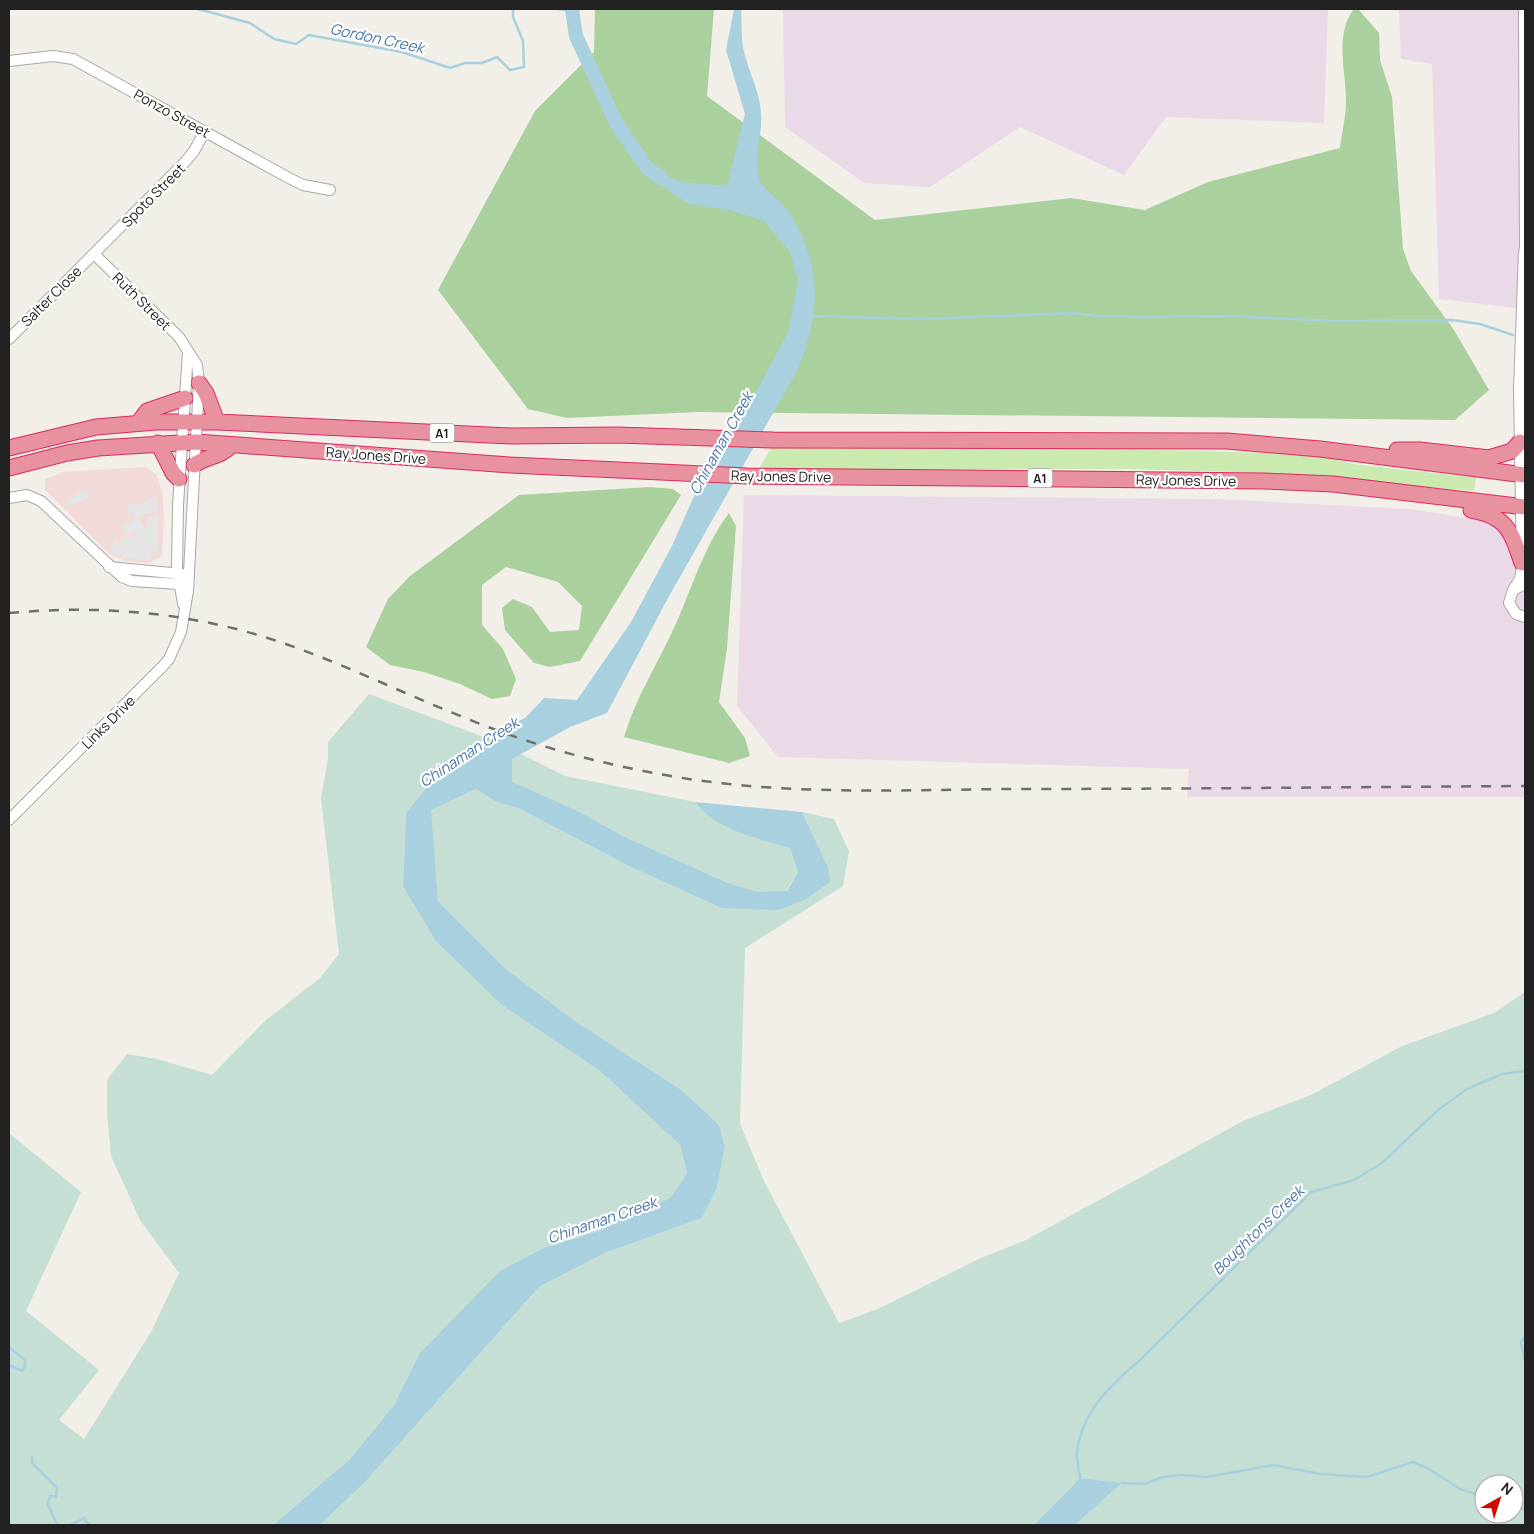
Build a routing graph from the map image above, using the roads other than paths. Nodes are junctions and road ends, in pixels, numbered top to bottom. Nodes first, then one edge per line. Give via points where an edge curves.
1 (1522, 9) edge
2 (9, 61) edge
3 (205, 132) junction
4 (330, 190) dead end
5 (1524, 252) edge
6 (94, 254) junction
7 (1525, 265) edge
8 (9, 339) edge
9 (188, 350) junction
10 (198, 383) junction
11 (184, 398) junction
12 (189, 422) junction
13 (217, 422) junction
14 (138, 423) junction
15 (188, 442) junction
16 (1520, 442) junction
17 (158, 443) junction
18 (232, 445) junction
19 (9, 448) edge
20 (1320, 449) junction
21 (194, 465) junction
22 (9, 468) edge
23 (1523, 474) edge
24 (179, 479) junction
25 (1332, 484) junction
26 (9, 498) edge
27 (1523, 506) edge
28 (1522, 563) junction
29 (108, 566) junction
30 (177, 572) junction
31 (189, 577) junction
32 (178, 584) junction
33 (1525, 584) edge
34 (1513, 590) junction
35 (184, 610) junction
36 (1525, 618) edge
37 (9, 820) edge

1 - 5 street
2 - 3 street, Ponzo Street via 53,56 74,59
3 - 4 street, Ponzo Street via 303,185
3 - 6 street, Spoto Street via 185,162
5 - 7 street
5 - 16 street via 1518,389
6 - 8 street, Salter Close
6 - 9 street, Ruth Street via 179,337
9 - 10 street, Ruth Street via 198,365
9 - 11 street
10 - 12 street, Ruth Street
10 - 13 highway via 206,393
11 - 12 street
11 - 14 highway via 147,411
12 - 13 highway, Ray Jones Drive / A1
12 - 14 highway, Ray Jones Drive / A1
12 - 15 street, Links Drive
12 - 15 street, Links Drive
13 - 20 highway, Ray Jones Drive / A1 via 512,436 1227,441
14 - 19 highway, Ray Jones Drive / A1 via 75,431
15 - 17 highway, Ray Jones Drive / A1
15 - 18 highway, Ray Jones Drive / A1
15 - 21 street, Links Drive
15 - 24 street, Links Drive
16 - 20 highway via 1512,450 1489,458 1420,450
16 - 23 street
17 - 22 highway, Ray Jones Drive / A1 via 83,450
17 - 24 highway
18 - 21 highway via 221,455
18 - 25 highway, Ray Jones Drive / A1 via 510,465 747,476 1165,479
20 - 23 highway, Ray Jones Drive / A1
21 - 31 street, Links Drive
23 - 27 street
24 - 30 street, Links Drive
25 - 27 highway, Ray Jones Drive / A1
25 - 28 highway via 1369,496 1494,515 1512,536
26 - 29 street via 27,495 41,501
27 - 28 street
28 - 34 street via 1520,579
29 - 30 street
29 - 32 street via 128,580
30 - 31 street
30 - 32 street, Links Drive
31 - 32 street
31 - 35 street, Links Drive
32 - 35 street, Links Drive
33 - 34 street
34 - 36 street via 1509,597 1510,608
35 - 37 street, Links Drive via 179,637 163,666

